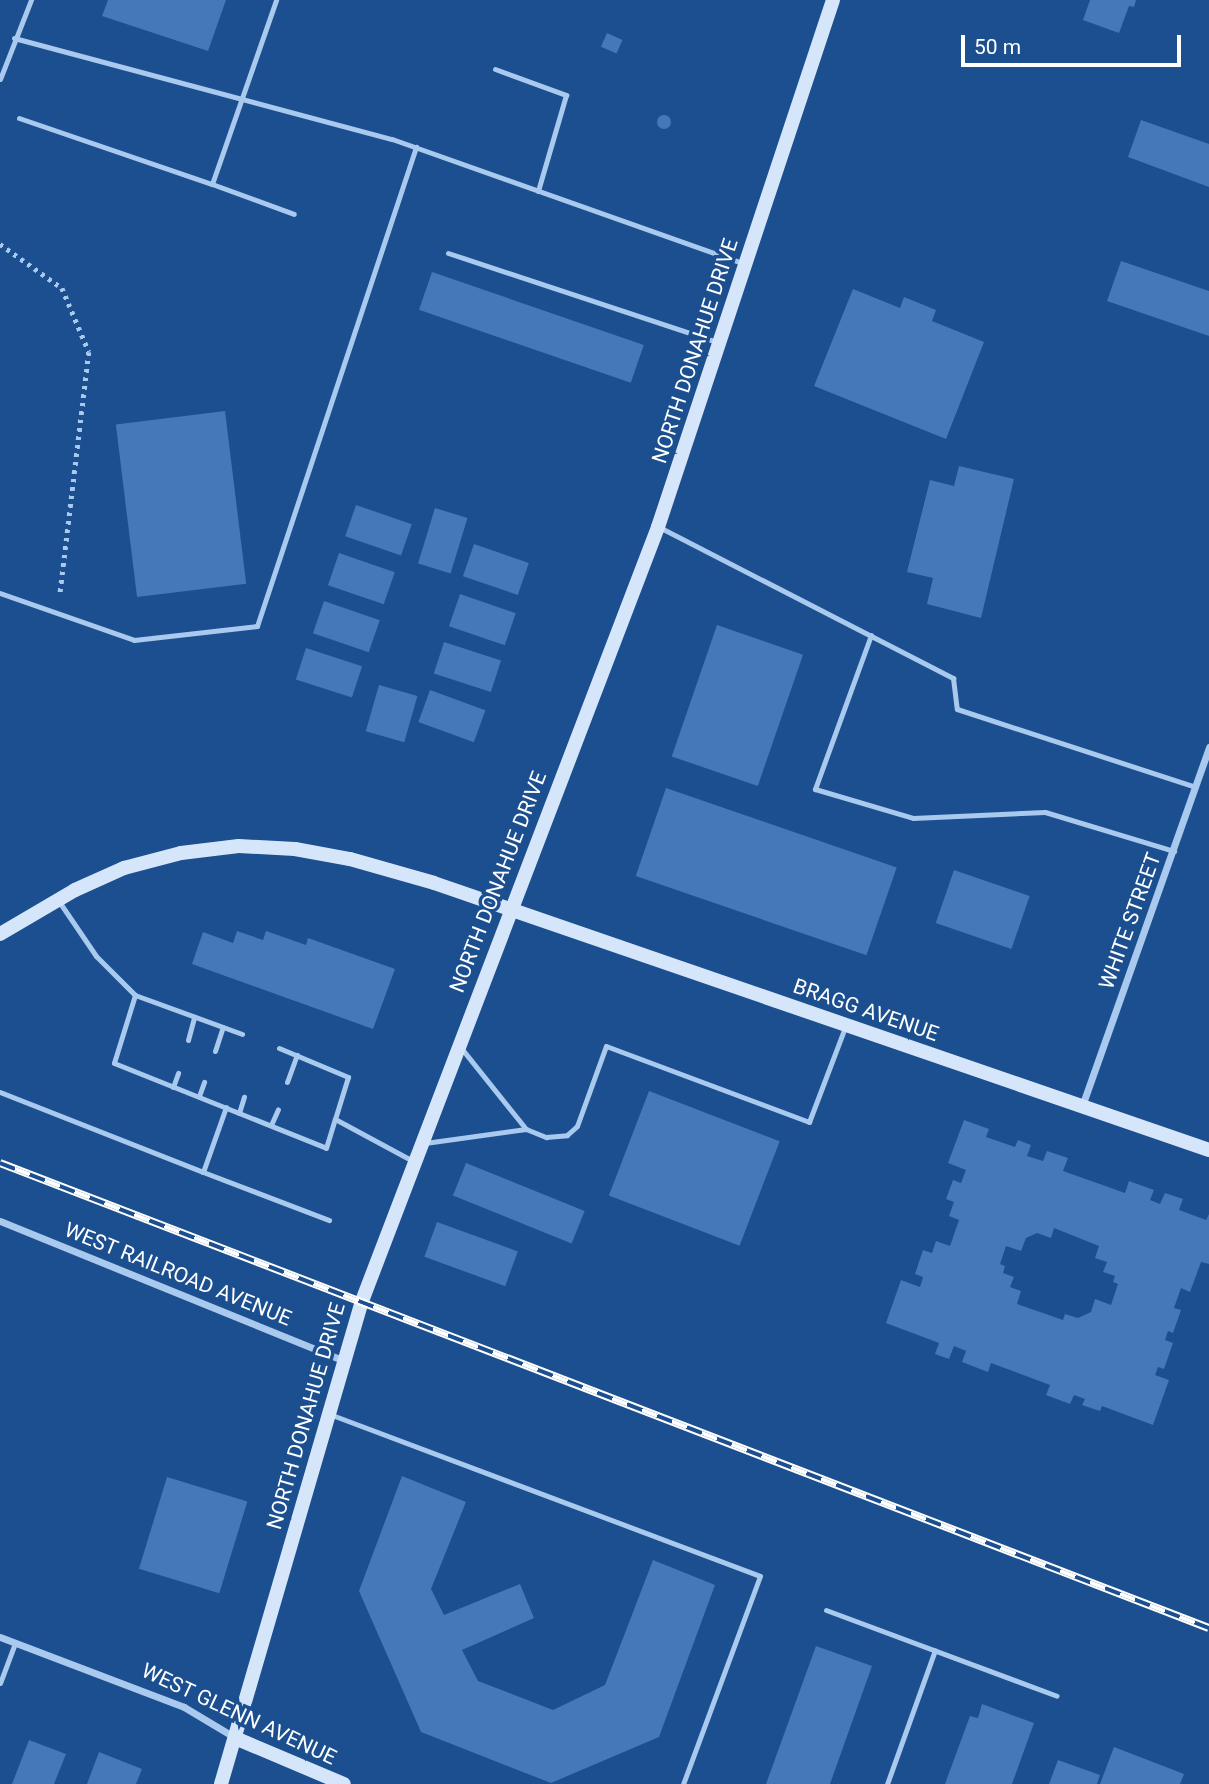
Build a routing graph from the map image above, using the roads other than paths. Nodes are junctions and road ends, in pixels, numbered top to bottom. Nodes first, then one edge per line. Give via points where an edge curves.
1 (31, 0) edge
2 (276, 0) edge
3 (834, 0) edge
4 (14, 38) junction
5 (495, 69) dead end
6 (0, 79) edge
7 (239, 98) junction
8 (19, 118) dead end
9 (416, 147) junction
10 (212, 184) junction
11 (538, 191) junction
12 (294, 214) dead end
13 (448, 253) dead end
14 (746, 264) junction
15 (719, 343) junction
16 (658, 527) junction
17 (0, 593) edge
18 (871, 635) junction
19 (1209, 747) edge
20 (1195, 787) junction
21 (1174, 850) junction
22 (58, 900) junction
23 (509, 909) junction
24 (0, 934) edge
25 (135, 995) junction
26 (194, 1017) junction
27 (846, 1025) junction
28 (223, 1027) junction
29 (242, 1034) dead end
30 (188, 1040) dead end
31 (459, 1045) junction
32 (279, 1048) dead end
33 (215, 1051) dead end
34 (297, 1055) junction
35 (178, 1073) dead end
36 (204, 1082) dead end
37 (287, 1082) dead end
38 (173, 1087) junction
39 (0, 1092) edge
40 (199, 1097) junction
41 (244, 1097) dead end
42 (1081, 1106) junction
43 (226, 1107) junction
44 (278, 1109) dead end
45 (239, 1113) junction
46 (335, 1119) junction
47 (271, 1125) junction
48 (526, 1129) junction
49 (419, 1145) junction
50 (1209, 1150) edge
51 (413, 1161) junction
52 (203, 1172) junction
53 (329, 1220) dead end
54 (0, 1221) edge
55 (343, 1360) junction
56 (327, 1413) junction
57 (826, 1610) dead end
58 (0, 1637) edge
59 (15, 1643) junction
60 (935, 1650) junction
61 (0, 1684) edge
62 (1057, 1696) dead end
63 (235, 1738) junction
64 (328, 1781) edge
65 (221, 1784) edge
66 (344, 1784) edge
67 (683, 1784) edge
68 (887, 1784) edge

1 - 4 lane
2 - 7 lane
3 - 14 main road, NORTH DONAHUE DRIVE
4 - 6 lane
4 - 7 lane
5 - 11 lane via 566,95
7 - 9 lane
7 - 10 lane
8 - 10 lane
9 - 11 lane
9 - 17 lane via 257,626 134,640
10 - 12 lane
11 - 14 lane
13 - 15 lane
14 - 15 main road, NORTH DONAHUE DRIVE
15 - 16 main road, NORTH DONAHUE DRIVE
16 - 18 lane
16 - 23 main road, NORTH DONAHUE DRIVE
18 - 20 lane via 953,678 957,709
18 - 21 lane via 815,789 913,818 1045,812
19 - 20 street, WHITE STREET
20 - 21 street, WHITE STREET
21 - 42 street, WHITE STREET
22 - 23 main road, BRAGG AVENUE via 124,868 181,853 239,846 295,849 350,859
22 - 24 main road, BRAGG AVENUE
22 - 25 lane via 96,956
23 - 27 main road, BRAGG AVENUE
23 - 31 main road, NORTH DONAHUE DRIVE
25 - 26 lane
25 - 38 lane via 114,1063
26 - 28 lane
26 - 30 lane
27 - 42 main road, BRAGG AVENUE
27 - 48 lane via 809,1122 606,1046 577,1126 567,1135 546,1137
28 - 29 lane
28 - 33 lane
31 - 48 lane
31 - 49 main road, NORTH DONAHUE DRIVE
32 - 34 lane
34 - 37 lane
34 - 46 lane via 348,1077
35 - 38 lane
36 - 40 lane
38 - 40 lane
39 - 52 lane
40 - 43 lane
41 - 45 lane
42 - 50 main road, BRAGG AVENUE
43 - 45 lane
43 - 52 lane
44 - 47 lane
45 - 47 lane
46 - 47 lane via 326,1148
46 - 51 lane
48 - 49 lane
49 - 51 main road, NORTH DONAHUE DRIVE
51 - 55 main road, NORTH DONAHUE DRIVE
52 - 53 lane
54 - 55 street, WEST RAILROAD AVENUE
55 - 56 main road, NORTH DONAHUE DRIVE
56 - 63 main road, NORTH DONAHUE DRIVE
56 - 67 lane via 760,1576
57 - 60 lane
58 - 59 street, WEST GLENN AVENUE
59 - 61 lane
59 - 63 street, WEST GLENN AVENUE via 184,1707
60 - 62 lane
60 - 68 lane
63 - 64 main road, WEST GLENN AVENUE
63 - 65 main road, NORTH DONAHUE DRIVE
64 - 66 main road, WEST GLENN AVENUE

